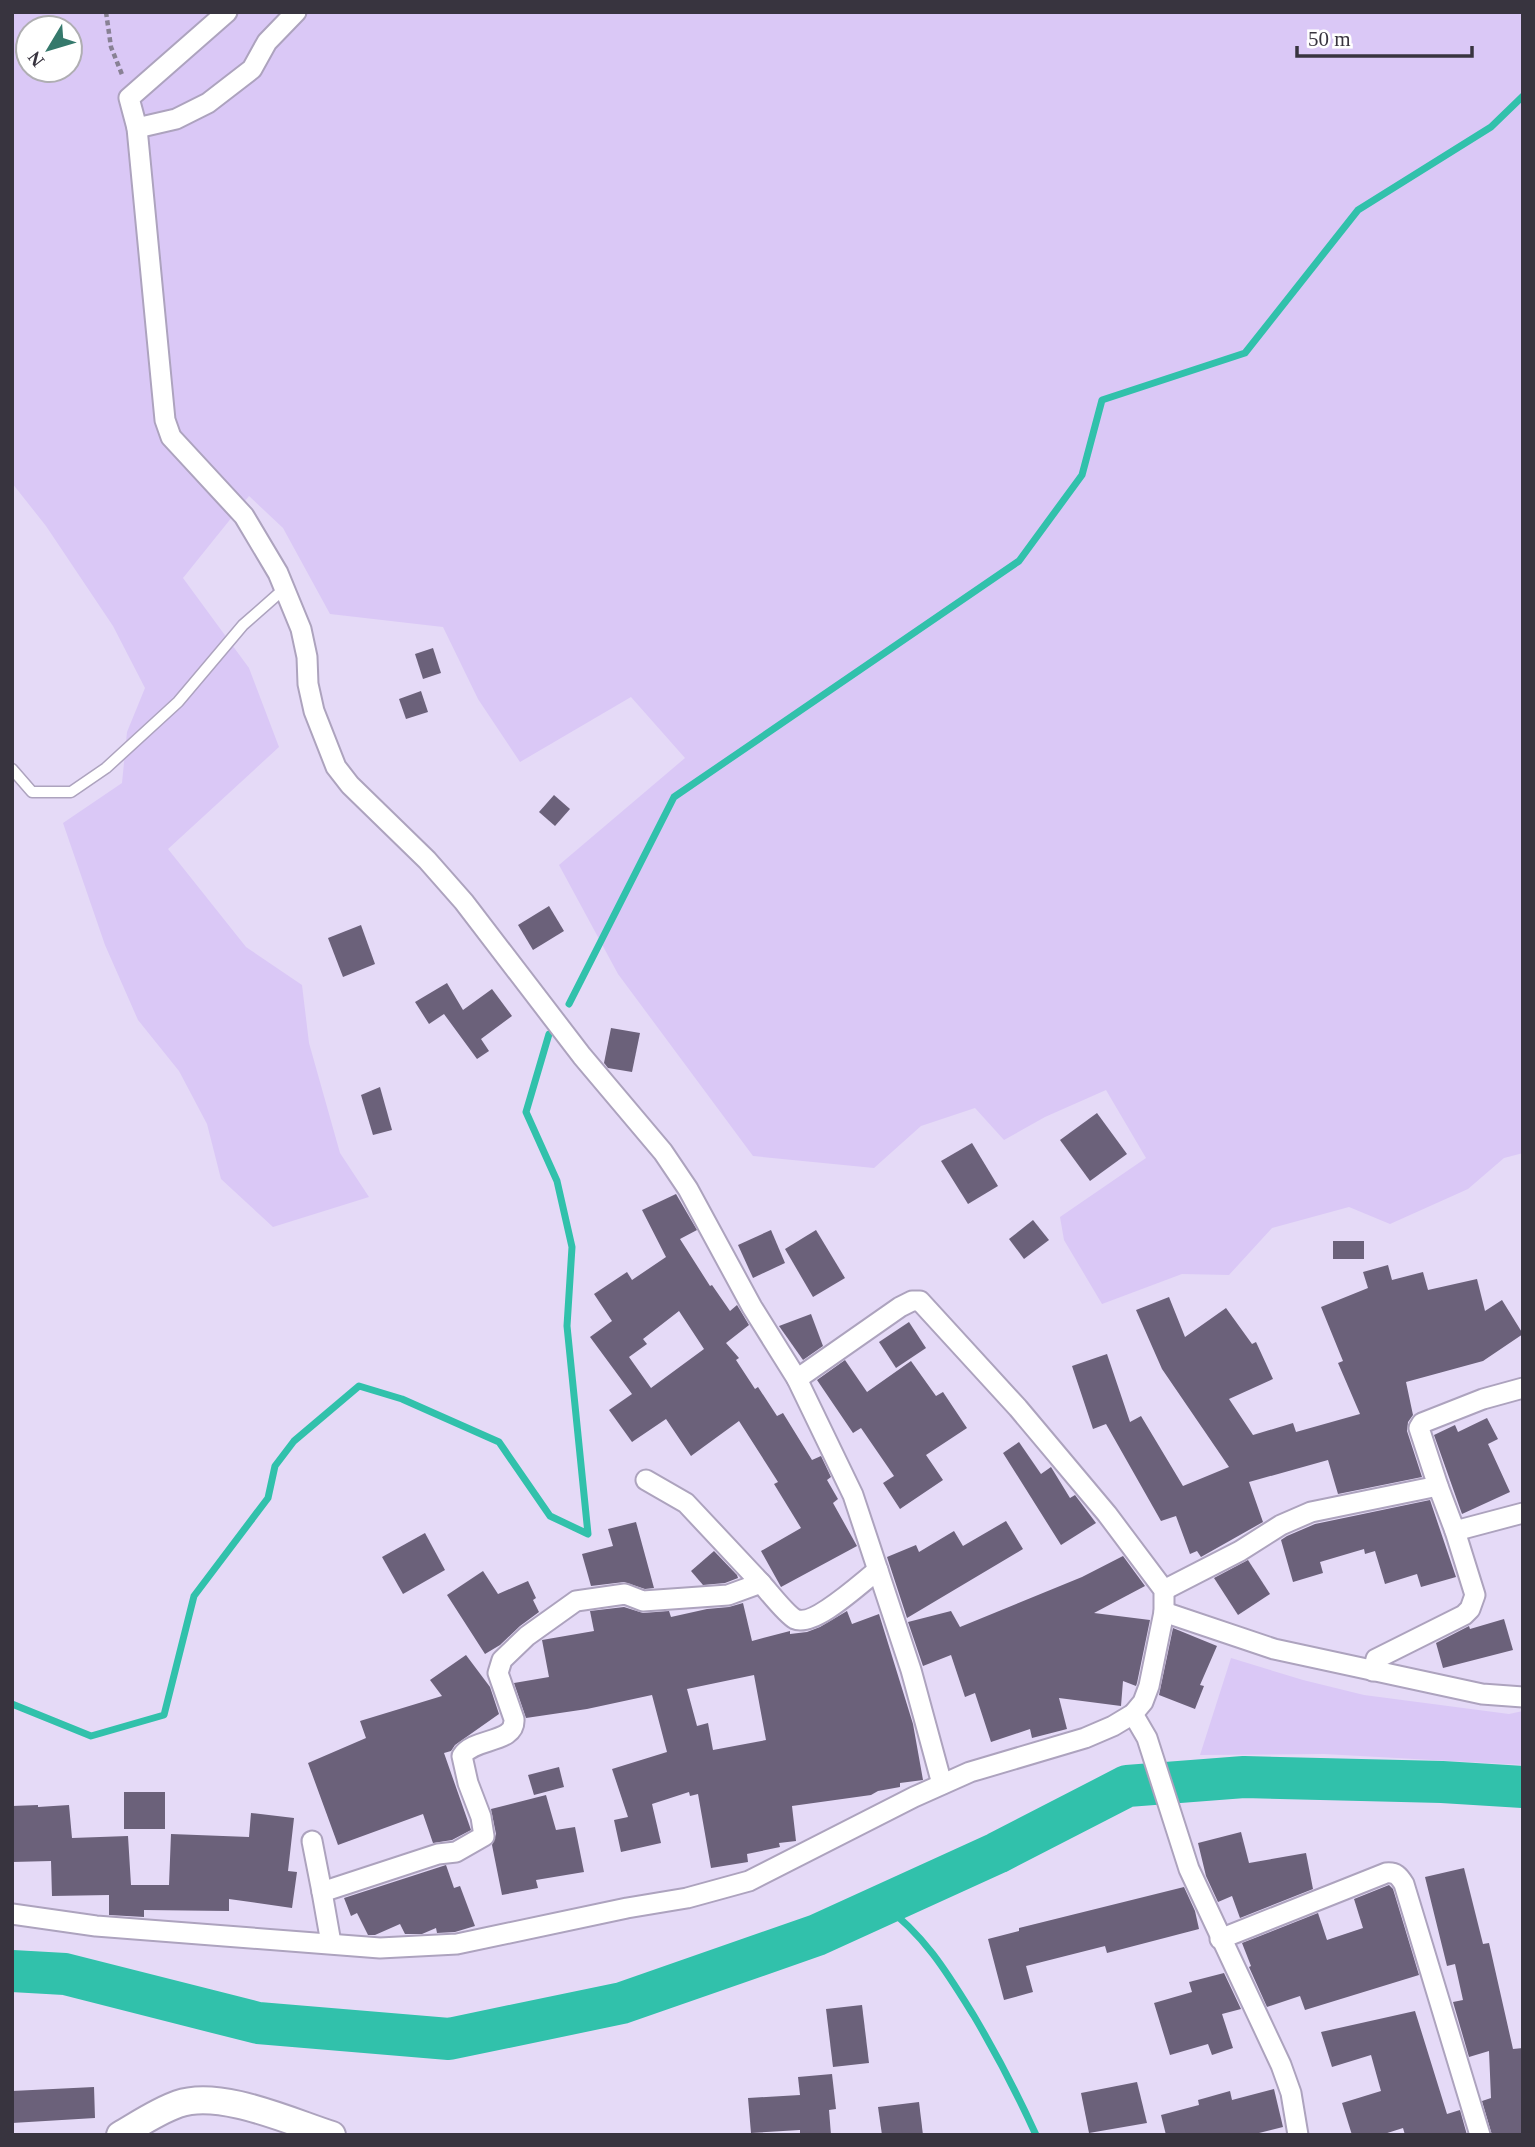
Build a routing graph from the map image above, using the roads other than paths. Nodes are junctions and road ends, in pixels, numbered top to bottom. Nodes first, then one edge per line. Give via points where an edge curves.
1 (227, 12) edge
2 (296, 12) edge
3 (137, 128) junction
4 (285, 588) junction
5 (12, 769) edge
6 (797, 1379) junction
7 (1523, 1388) edge
8 (646, 1480) dead end
9 (1438, 1486) junction
10 (1523, 1513) edge
11 (1455, 1531) junction
12 (878, 1570) junction
13 (761, 1583) junction
14 (1164, 1590) junction
15 (1164, 1612) junction
16 (1373, 1671) junction
17 (1523, 1697) edge
18 (1133, 1714) junction
19 (942, 1784) junction
20 (312, 1841) dead end
21 (322, 1892) junction
22 (12, 1914) edge
23 (1220, 1939) junction
24 (331, 1943) junction
25 (120, 2135) edge
26 (332, 2135) edge
27 (1298, 2135) edge
28 (1480, 2135) edge

1 - 3 street via 129,98
2 - 3 street via 268,42 252,69 208,103 176,118
3 - 4 street via 165,420 181,450 244,516
4 - 5 lane via 243,625 178,702 106,768 71,792 32,792
4 - 6 street via 301,629 314,711 336,767 464,902 582,1056 663,1152
6 - 12 street via 853,1495
6 - 14 street via 900,1307 920,1301 1083,1484
7 - 9 street via 1422,1423 1419,1429
8 - 13 street via 686,1503
9 - 11 street
9 - 14 street via 1311,1512
10 - 11 street
11 - 16 street via 1475,1595 1470,1609 1376,1659
12 - 13 street via 822,1614 807,1620 795,1619
12 - 19 street
13 - 21 street via 728,1595 643,1601 625,1594 576,1601 502,1660 498,1673 515,1726 510,1733 470,1748 462,1756 484,1836 456,1852
14 - 15 street
15 - 16 street via 1274,1649
15 - 18 street via 1149,1686
16 - 17 street via 1482,1694
18 - 19 street via 1085,1738
18 - 23 street via 1147,1738 1189,1869
19 - 24 street via 749,1881 687,1898 457,1944 380,1948
20 - 21 street
21 - 24 street
22 - 24 street via 96,1926
23 - 27 street via 1281,2065
23 - 28 street via 1386,1873 1398,1875
25 - 26 street via 180,2104 208,2100 240,2104

